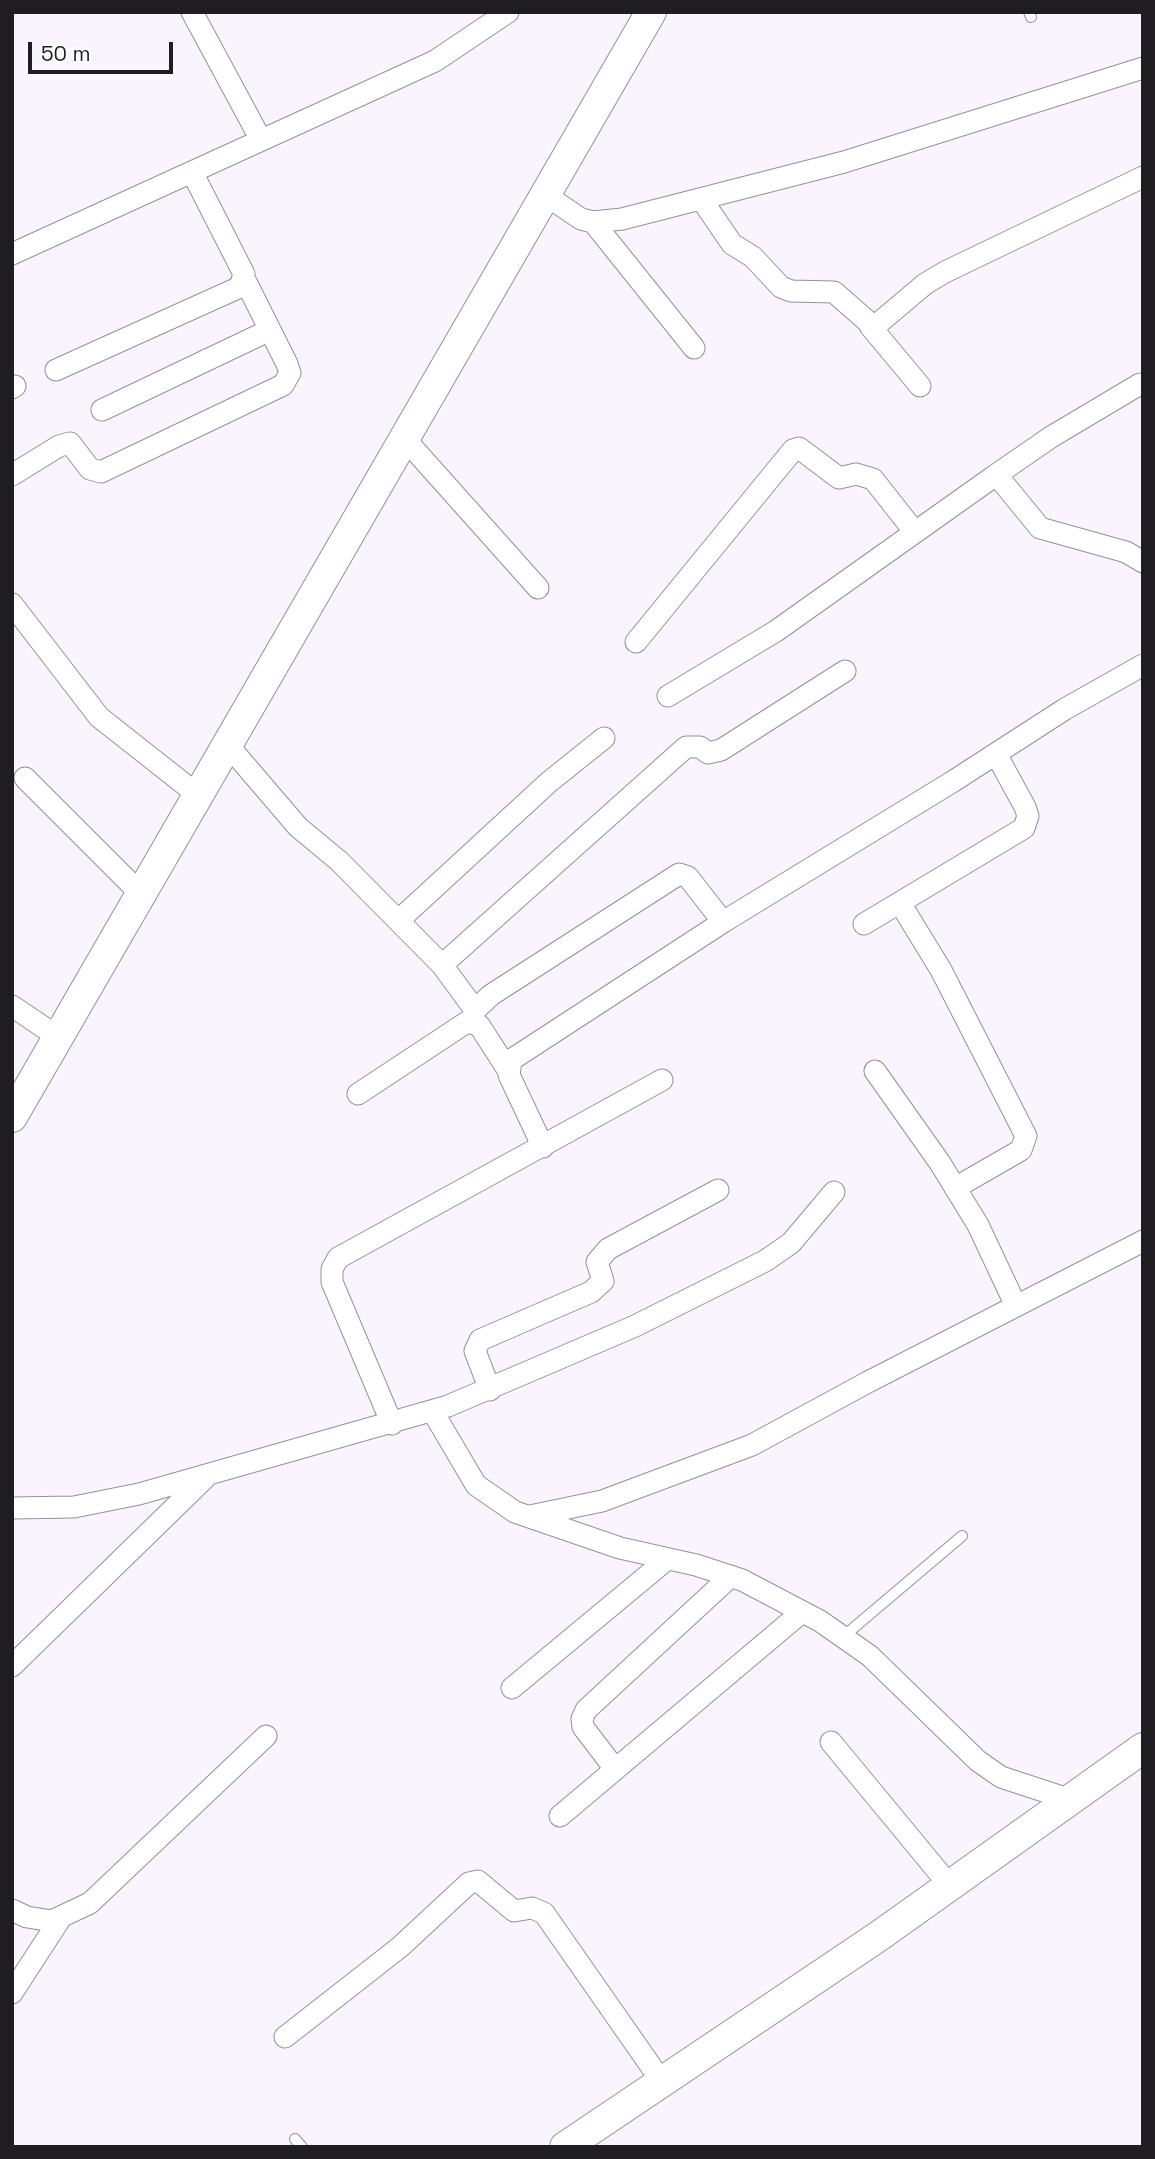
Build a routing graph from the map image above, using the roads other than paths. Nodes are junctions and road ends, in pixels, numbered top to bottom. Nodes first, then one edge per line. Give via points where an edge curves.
1 (192, 12) edge
2 (508, 12) edge
3 (652, 12) edge
4 (1143, 68) edge
5 (261, 140) junction
6 (192, 172) junction
7 (1143, 177) edge
8 (547, 196) junction
9 (702, 200) junction
10 (593, 222) junction
11 (12, 254) edge
12 (245, 280) junction
13 (870, 327) junction
14 (270, 330) junction
15 (694, 348) dead end
16 (56, 370) dead end
17 (1140, 384) dead end
18 (920, 386) dead end
19 (102, 410) dead end
20 (404, 438) junction
21 (12, 475) edge
22 (993, 477) junction
23 (915, 531) junction
24 (1143, 562) edge
25 (538, 588) dead end
26 (16, 618) edge
27 (636, 642) dead end
28 (1143, 665) edge
29 (845, 671) dead end
30 (668, 696) dead end
31 (604, 738) dead end
32 (227, 744) junction
33 (996, 754) junction
34 (25, 778) dead end
35 (198, 795) junction
36 (141, 894) junction
37 (900, 902) junction
38 (399, 920) junction
39 (723, 922) junction
40 (864, 924) dead end
41 (442, 965) junction
42 (12, 1006) edge
43 (474, 1016) junction
44 (58, 1037) junction
45 (508, 1070) junction
46 (875, 1072) dead end
47 (662, 1080) dead end
48 (358, 1094) dead end
49 (12, 1117) edge
50 (543, 1147) junction
51 (955, 1188) junction
52 (719, 1190) dead end
53 (834, 1192) dead end
54 (1143, 1241) edge
55 (1016, 1307) junction
56 (490, 1390) junction
57 (433, 1412) junction
58 (392, 1424) junction
59 (210, 1473) junction
60 (12, 1507) edge
61 (528, 1517) junction
62 (962, 1536) dead end
63 (665, 1561) junction
64 (731, 1576) junction
65 (802, 1612) junction
66 (844, 1636) junction
67 (12, 1666) edge
68 (512, 1688) dead end
69 (266, 1736) dead end
70 (831, 1742) dead end
71 (1143, 1748) edge
72 (615, 1769) junction
73 (1071, 1800) junction
74 (560, 1816) dead end
75 (950, 1886) junction
76 (12, 1909) edge
77 (60, 1919) junction
78 (12, 1993) edge
79 (285, 2037) dead end
80 (662, 2082) junction
81 (565, 2147) edge

1 - 5 street
2 - 5 street via 435,61
3 - 8 main road
4 - 9 street via 844,162
5 - 6 street
6 - 11 street
6 - 12 street
7 - 13 street via 946,272
8 - 10 street
8 - 20 main road
9 - 10 street
9 - 13 street via 732,244 753,257 781,287 834,292
10 - 15 street
12 - 14 street
12 - 16 street via 240,287
13 - 18 street
14 - 19 street
14 - 21 street via 290,373 282,385 101,472 90,469 70,443
17 - 22 street
20 - 25 street
20 - 32 main road
22 - 23 street
22 - 24 street via 1000,479 1040,528 1126,552
23 - 27 street via 873,479 863,474 839,478 799,448 793,450
23 - 30 street via 776,631
26 - 35 street via 99,717
28 - 33 street
29 - 41 street via 721,750 708,753 693,746 677,754
31 - 38 street via 549,782
32 - 35 main road
32 - 38 street via 298,827
33 - 37 street via 1025,807 1024,828
33 - 39 street
34 - 36 street
35 - 36 main road
36 - 44 main road
37 - 40 street
37 - 51 street via 941,970 1026,1136 1021,1150
38 - 41 street
39 - 43 street via 688,877 679,874 491,995
39 - 45 street via 524,1051 511,1060
41 - 43 street
42 - 44 street
43 - 45 street
43 - 48 street
44 - 49 main road
45 - 50 street
46 - 51 street
47 - 50 street
50 - 58 street via 355,1246 338,1258 332,1269 332,1282
51 - 55 street via 978,1225
52 - 56 street via 608,1249 597,1262 603,1281 591,1292 480,1340 475,1351
53 - 56 street via 791,1243 765,1261 635,1326
54 - 55 street
55 - 61 street via 752,1445 602,1501
56 - 57 street
57 - 58 street
57 - 61 street via 476,1485
58 - 59 street
59 - 60 street via 74,1507
59 - 67 street
61 - 63 street
62 - 66 lane
63 - 64 street
63 - 68 street
64 - 65 street
64 - 72 street via 586,1710 583,1727
65 - 66 street
65 - 72 street
66 - 73 street via 978,1761 1023,1786
69 - 77 street via 90,1903
70 - 75 street
71 - 73 main road
72 - 74 street
73 - 75 main road
75 - 80 main road
76 - 77 street via 40,1920
77 - 78 street
79 - 80 street via 478,1881 514,1911 532,1908 544,1913
80 - 81 main road

